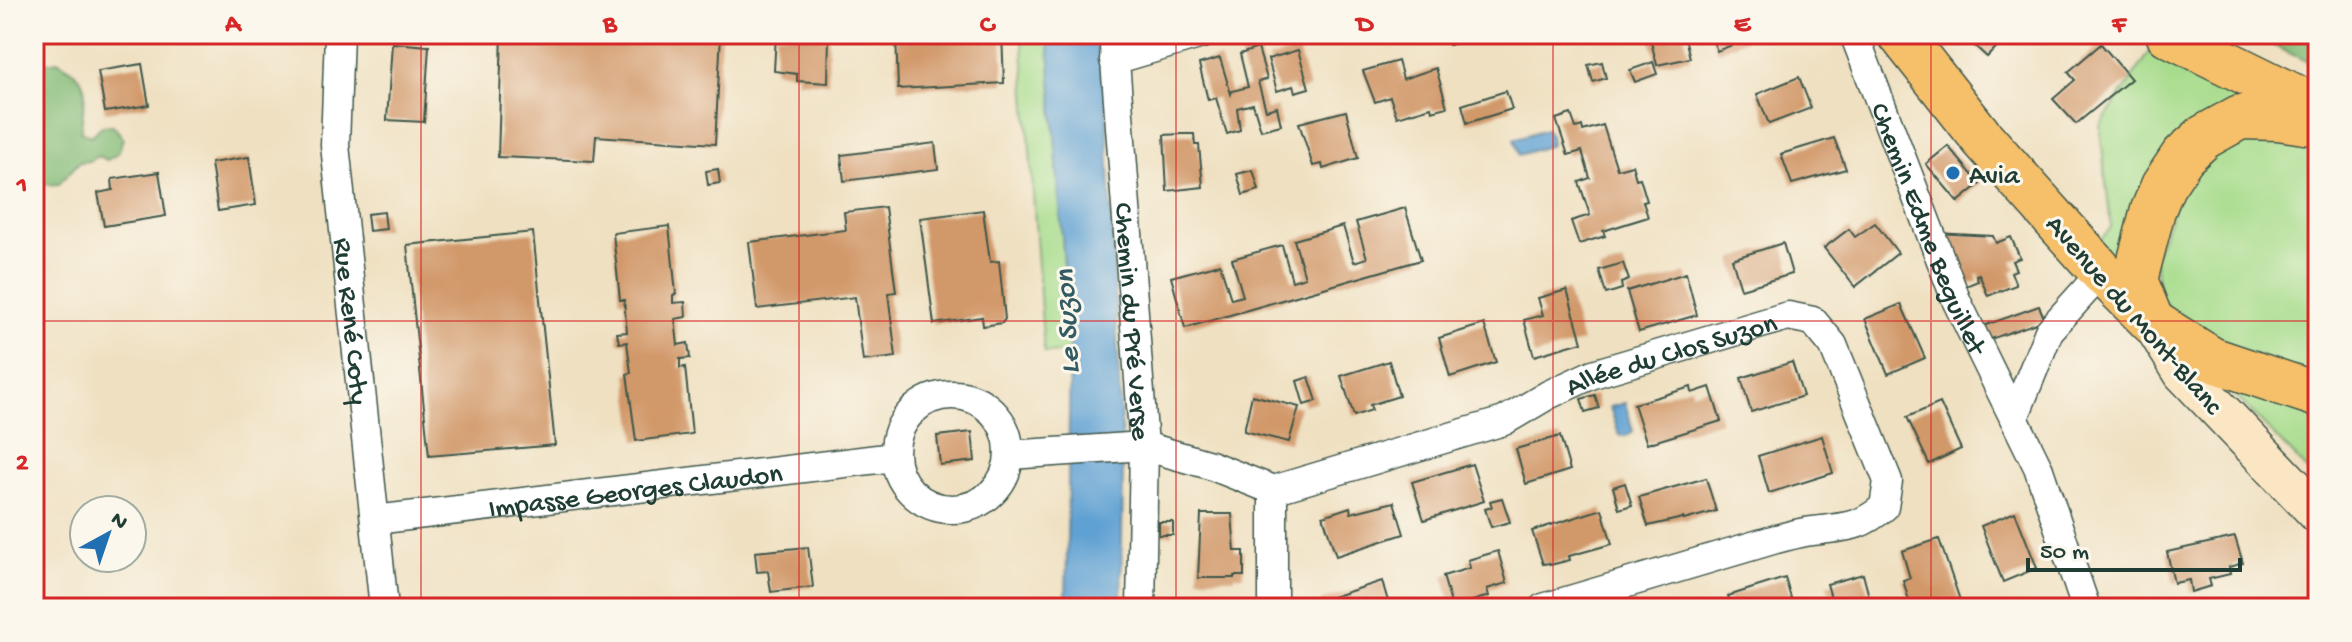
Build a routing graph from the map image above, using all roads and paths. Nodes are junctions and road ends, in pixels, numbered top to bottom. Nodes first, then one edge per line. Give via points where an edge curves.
1 (339, 34) edge
2 (1202, 34) edge
3 (1854, 34) edge
4 (1900, 34) edge
5 (2168, 34) edge
6 (1113, 47) edge
7 (2318, 108) edge
8 (2318, 124) edge
9 (2102, 272) junction
10 (2152, 322) junction
11 (2318, 395) edge
12 (2014, 418) junction
13 (1144, 446) junction
14 (1009, 455) junction
15 (894, 457) junction
16 (1273, 490) junction
17 (2318, 513) edge
18 (375, 520) junction
19 (384, 608) edge
20 (1141, 608) edge
21 (1273, 608) edge
22 (1543, 608) edge
23 (2086, 608) edge

1 - 18 street, Rue René Coty via 335,145
2 - 6 street
3 - 12 street, Chemin Edme Beguillet via 1957,302
4 - 9 main road, Avenue du Mont-Blanc via 1982,138
5 - 7 main road
6 - 13 street, Chemin du Pré Verse
8 - 10 main road via 2240,117 2183,156 2153,210 2135,280
9 - 10 main road, Avenue du Mont-Blanc
9 - 12 street via 2049,331
10 - 11 main road via 2211,359
10 - 17 main road, Avenue du Mont-Blanc via 2184,373
12 - 23 street, Chemin Edme Beguillet via 2038,467
13 - 14 street
13 - 16 street
13 - 20 street, Chemin du Pré Verse
14 - 15 street via 995,490 963,509 943,509 910,492
14 - 15 street via 999,419 977,402 951,395 932,398 909,414 896,439
15 - 18 street, Impasse Georges Claudon
16 - 21 street
16 - 22 street, Allée du Clos Suzon via 1504,421 1593,374 1788,316 1813,321 1833,345 1888,481 1884,507 1866,522 1842,530 1776,539
18 - 19 street, Rue René Coty

